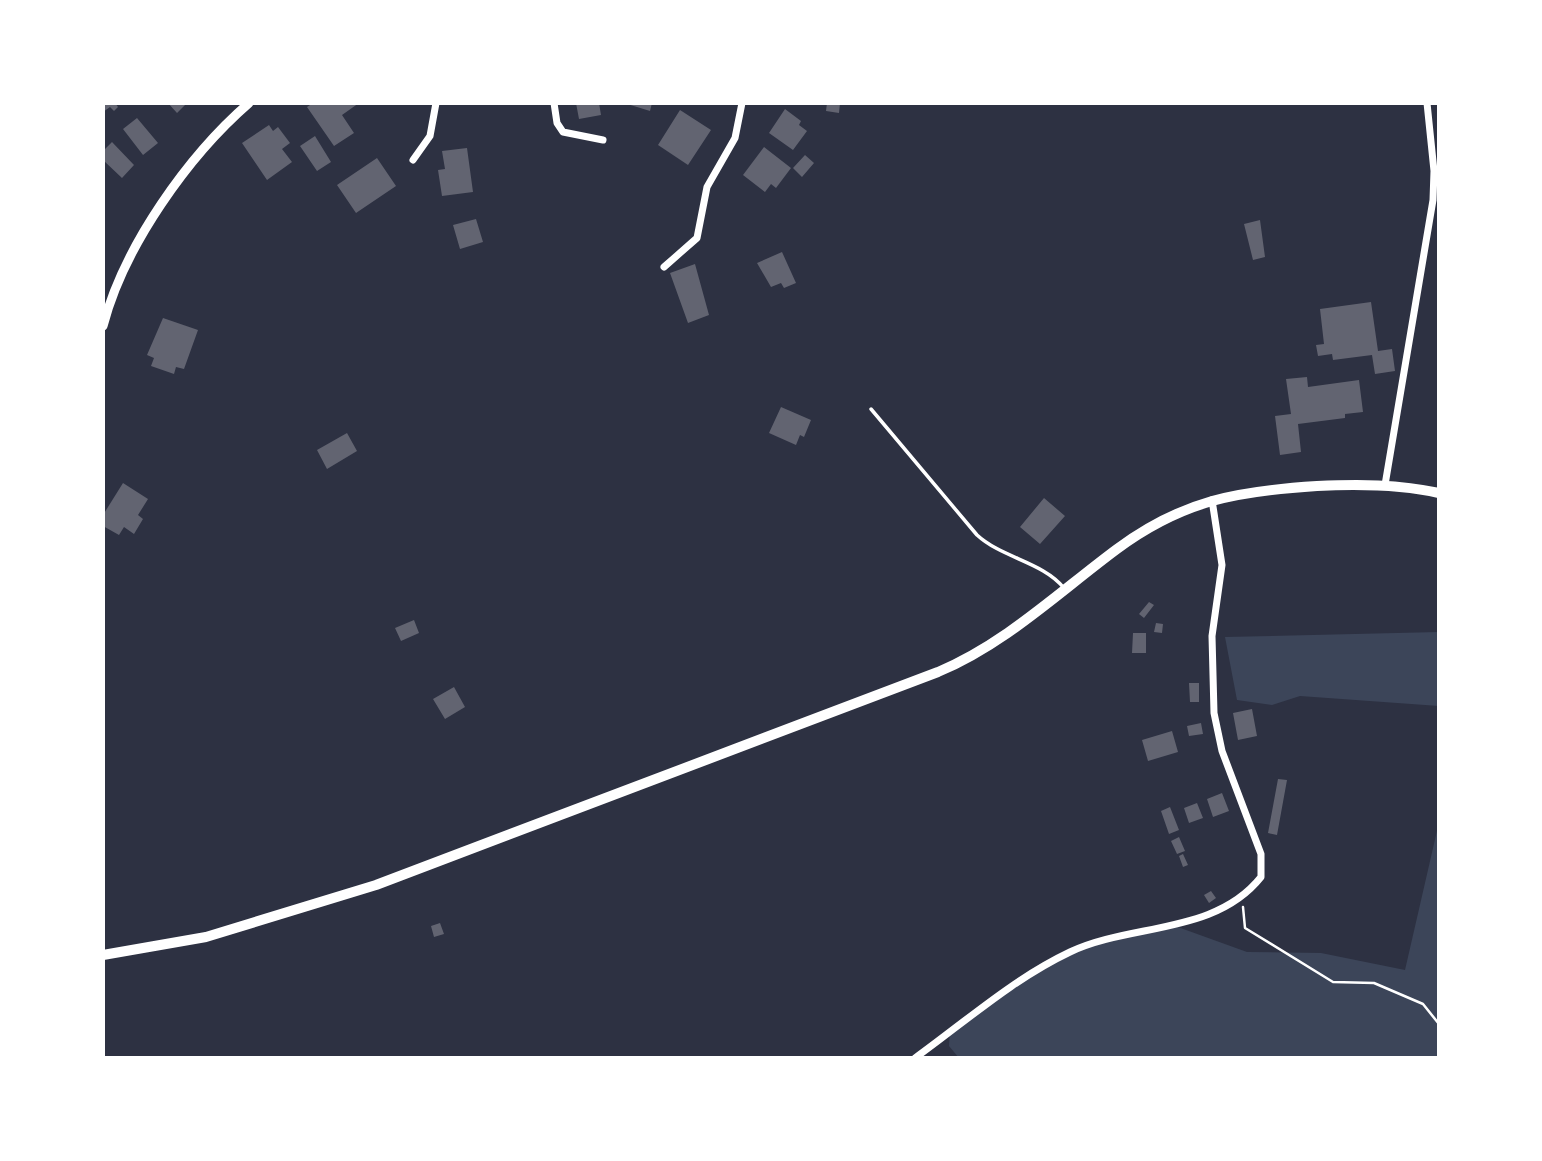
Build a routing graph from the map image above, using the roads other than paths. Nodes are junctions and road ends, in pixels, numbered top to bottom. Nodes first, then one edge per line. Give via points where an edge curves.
1 (249, 103) edge
2 (436, 103) edge
3 (554, 103) edge
4 (742, 103) edge
5 (1427, 103) edge
6 (603, 140) dead end
7 (413, 160) dead end
8 (664, 267) dead end
9 (103, 326) edge
10 (871, 409) dead end
11 (1385, 485) junction
12 (1439, 493) edge
13 (1212, 500) junction
14 (1065, 590) junction
15 (103, 955) edge
16 (915, 1058) edge

1 - 9 street via 211,141 172,191 120,281
2 - 7 street via 430,136
3 - 6 street via 563,132
4 - 8 street via 735,138 707,187 697,238
5 - 11 street via 1433,192
10 - 14 lane via 981,538 1052,577
11 - 12 main road
11 - 13 main road via 1256,490
13 - 14 main road via 1149,528
13 - 16 street via 1222,565 1212,636 1215,723 1263,864 1259,879 1199,919 1067,954 1007,990
14 - 15 main road via 975,654 885,692 376,885 206,937

